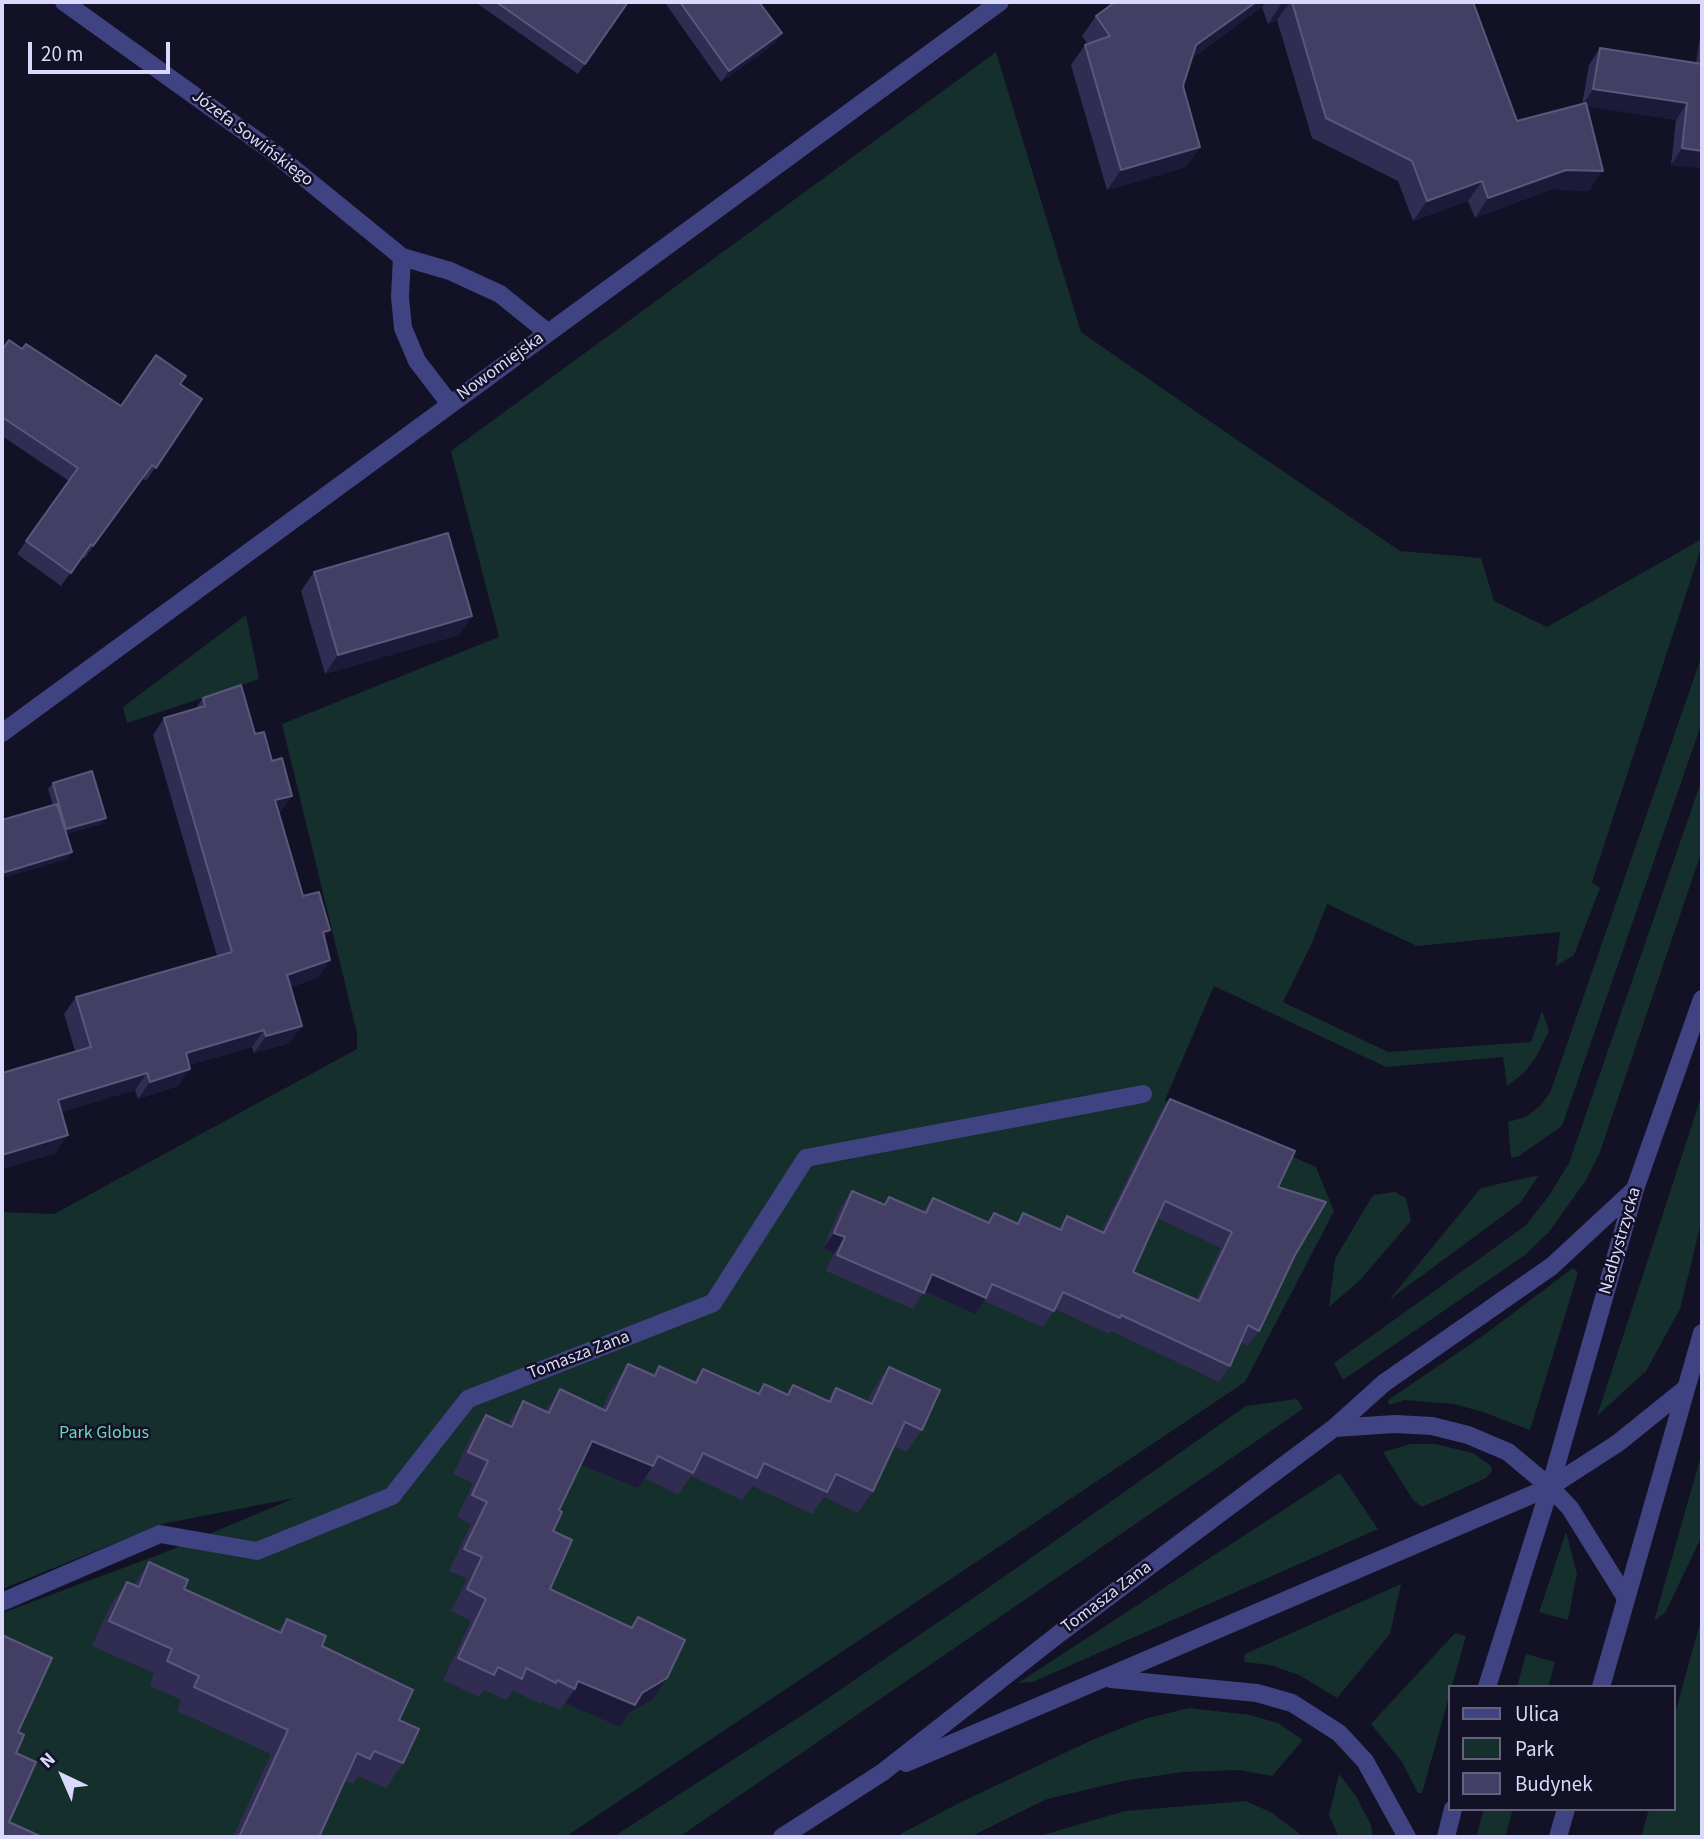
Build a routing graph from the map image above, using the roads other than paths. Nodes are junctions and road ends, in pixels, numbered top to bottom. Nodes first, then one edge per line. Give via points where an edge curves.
1 (64, 2) edge
2 (1000, 2) edge
3 (402, 257) junction
4 (547, 332) junction
5 (450, 404) junction
6 (2, 733) edge
7 (1702, 999) edge
8 (1143, 1094) dead end
9 (1635, 1189) junction
10 (1702, 1333) edge
11 (1685, 1389) junction
12 (1334, 1428) junction
13 (1549, 1487) junction
14 (1626, 1598) junction
15 (2, 1602) edge
16 (1107, 1678) junction
17 (1488, 1685) edge
18 (1602, 1685) edge
19 (883, 1772) junction
20 (1452, 1811) edge
21 (1566, 1811) edge
22 (782, 1837) edge
23 (1407, 1837) edge
24 (1446, 1837) edge
25 (1559, 1837) edge

1 - 3 street, Józefa Sowińskiego via 273,152
2 - 4 street, Nowomiejska
3 - 4 street, Józefa Sowińskiego via 450,271 500,294
3 - 5 street via 403,328 417,361
4 - 5 street, Nowomiejska
5 - 6 street, Nowomiejska
7 - 9 street, Nadbystrzycka
8 - 15 street, Tomasza Zana via 806,1158 713,1303 468,1399 391,1496 257,1551 160,1534
9 - 12 street, Tomasza Zana via 1552,1266 1384,1382
9 - 13 street, Nadbystrzycka
10 - 11 street
11 - 13 street, Tomasza Zana via 1618,1443
11 - 14 street
12 - 13 street via 1432,1426 1508,1452
12 - 19 street, Tomasza Zana
13 - 14 street via 1570,1508
13 - 16 street, Tomasza Zana
13 - 17 street, Nadbystrzycka
14 - 18 street
16 - 19 street, Tomasza Zana
16 - 23 street, Tomasza Zana via 1257,1693 1292,1703 1339,1733 1365,1762
19 - 22 street, Tomasza Zana
20 - 24 street
21 - 25 street

